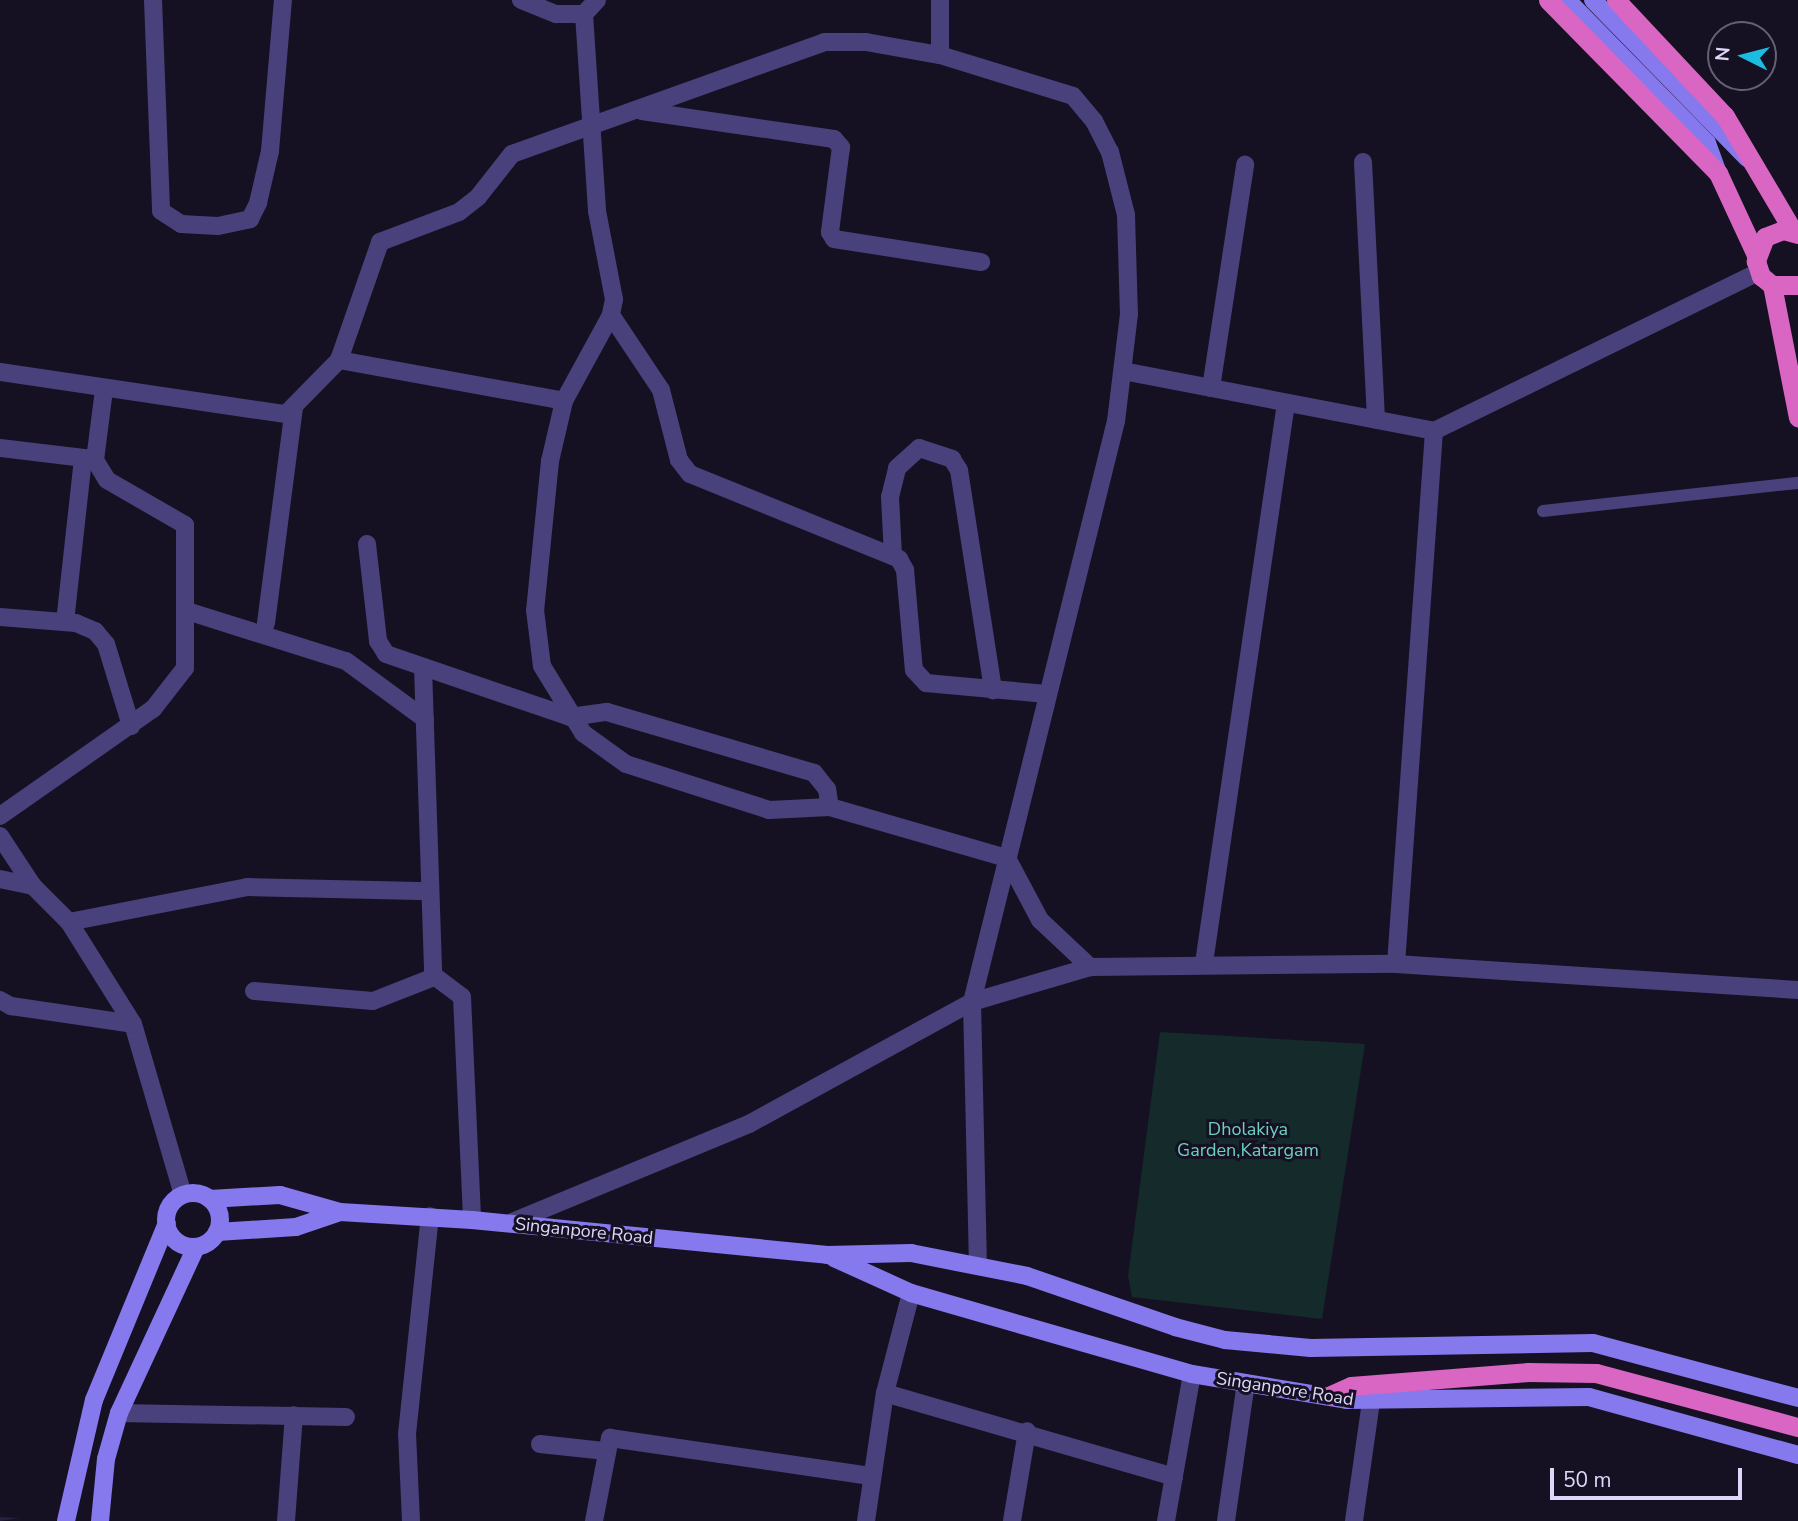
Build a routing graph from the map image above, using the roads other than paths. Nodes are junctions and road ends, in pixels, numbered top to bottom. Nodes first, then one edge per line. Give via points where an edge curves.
1 (153, 0) edge
2 (283, 0) edge
3 (521, 0) edge
4 (597, 0) edge
5 (940, 0) edge
6 (1548, 0) edge
7 (1567, 0) edge
8 (1593, 0) edge
9 (1616, 0) edge
10 (584, 14) junction
11 (940, 55) junction
12 (640, 111) junction
13 (588, 126) junction
14 (1363, 162) dead end
15 (1752, 163) junction
16 (1245, 164) dead end
17 (1718, 173) junction
18 (1796, 230) edge
19 (981, 262) dead end
20 (1762, 271) junction
21 (1798, 285) edge
22 (611, 316) junction
23 (339, 360) junction
24 (1123, 371) junction
25 (0, 372) edge
26 (1211, 388) junction
27 (104, 390) junction
28 (564, 401) junction
29 (1286, 403) junction
30 (294, 406) junction
31 (1798, 417) edge
32 (1376, 420) junction
33 (1434, 431) junction
34 (0, 448) edge
35 (89, 459) junction
36 (1798, 483) edge
37 (1543, 511) dead end
38 (367, 544) dead end
39 (893, 556) junction
40 (187, 611) junction
41 (0, 617) edge
42 (65, 622) junction
43 (266, 623) dead end
44 (423, 667) junction
45 (993, 690) junction
46 (1047, 694) junction
47 (570, 716) junction
48 (425, 719) junction
49 (131, 726) junction
50 (830, 807) junction
51 (0, 816) edge
52 (0, 836) edge
53 (1007, 858) junction
54 (0, 878) edge
55 (33, 886) junction
56 (430, 891) junction
57 (69, 922) junction
58 (1204, 963) junction
59 (1396, 964) junction
60 (1090, 967) junction
61 (434, 977) junction
62 (1798, 990) edge
63 (254, 991) dead end
64 (0, 1000) edge
65 (972, 1002) junction
66 (133, 1024) junction
67 (183, 1195) junction
68 (210, 1199) junction
69 (340, 1212) junction
70 (429, 1216) junction
71 (472, 1220) junction
72 (167, 1223) junction
73 (510, 1223) junction
74 (217, 1232) junction
75 (196, 1247) junction
76 (827, 1255) junction
77 (978, 1266) junction
78 (911, 1293) junction
79 (1192, 1374) junction
80 (1246, 1383) junction
81 (885, 1393) junction
82 (1331, 1395) junction
83 (1798, 1398) edge
84 (1370, 1401) junction
85 (119, 1413) junction
86 (294, 1415) junction
87 (345, 1417) dead end
88 (1798, 1427) edge
89 (1027, 1431) junction
90 (540, 1444) dead end
91 (604, 1451) junction
92 (1798, 1455) edge
93 (872, 1476) junction
94 (1174, 1478) junction
95 (66, 1521) edge
96 (100, 1521) edge
97 (286, 1521) edge
98 (411, 1521) edge
99 (594, 1521) edge
100 (866, 1521) edge
101 (1012, 1521) edge
102 (1166, 1521) edge
103 (1226, 1521) edge
104 (1354, 1521) edge

1 - 2 street via 162,211 170,221 181,224 218,226 250,219 258,203 270,151
3 - 10 street via 556,14
4 - 10 street
5 - 11 street
6 - 17 highway
7 - 17 main road via 1707,143
8 - 15 main road
9 - 15 highway via 1725,116
10 - 13 street
11 - 12 street via 866,41 824,43 717,78
11 - 24 street via 1073,96 1094,121 1111,152 1126,215 1129,314
12 - 13 street
12 - 19 street via 834,139 842,147 831,232 834,239
13 - 22 street via 597,211 614,299
13 - 23 street via 512,154 478,197 459,212 380,242
14 - 32 street
15 - 18 highway
16 - 26 street
17 - 20 highway
18 - 20 highway via 1765,237
20 - 21 highway
20 - 31 highway
20 - 33 street
22 - 28 street
22 - 39 street via 661,390 679,460 690,474
23 - 28 street
23 - 30 street
24 - 26 street
24 - 46 street via 1116,421
25 - 27 street
26 - 29 street
27 - 30 street via 286,414
27 - 35 street
28 - 47 street via 550,461 535,610 542,666
29 - 32 street
29 - 58 street
30 - 43 street
32 - 33 street
33 - 59 street
34 - 35 street
35 - 40 street via 107,480 185,525
35 - 42 street
36 - 37 lane
38 - 44 street via 380,648
39 - 45 street via 905,570 914,670 919,677 936,686
39 - 45 street via 890,497 897,468 919,448 953,459 959,470
40 - 48 street via 346,661
40 - 49 street via 185,668 153,709
41 - 42 street
42 - 49 street via 95,631 106,644
44 - 47 street
44 - 48 street
45 - 46 street
46 - 53 street
47 - 50 street via 603,751 626,764 769,810
47 - 50 street via 607,712 814,773 827,789
48 - 56 street
49 - 51 street
50 - 53 street
52 - 55 street
53 - 60 street via 1040,920
53 - 65 street
54 - 55 street
55 - 57 street
56 - 57 street via 248,887
56 - 61 street
57 - 66 street
58 - 59 street
58 - 60 street
59 - 62 street
60 - 65 street
61 - 63 street via 373,1001
61 - 71 street via 462,997
64 - 66 street via 11,1006
65 - 73 street via 749,1124
65 - 77 street
66 - 67 street
67 - 68 main road
67 - 72 main road via 170,1207
68 - 69 main road, Singanpore Road via 280,1195
68 - 74 main road via 219,1214
69 - 70 main road, Singanpore Road
69 - 74 main road, Singanpore Road via 296,1227
70 - 71 main road, Singanpore Road
70 - 98 street via 407,1434
71 - 73 main road, Singanpore Road
72 - 75 main road via 180,1244
72 - 95 main road via 90,1410
73 - 76 main road, Singanpore Road
74 - 75 main road
75 - 85 main road
76 - 77 main road, Singanpore Road via 911,1253
76 - 78 main road, Singanpore Road
77 - 83 main road, Singanpore Road via 1027,1276 1175,1328 1225,1339 1311,1348 1593,1343
78 - 79 main road, Singanpore Road
78 - 81 street
79 - 80 main road, Singanpore Road
79 - 94 street
80 - 82 main road, Singanpore Road
80 - 103 street
81 - 89 street
81 - 93 street
82 - 84 main road, Singanpore Road
82 - 88 highway via 1351,1386 1528,1372 1596,1373
84 - 92 main road, Singanpore Road via 1589,1397
84 - 104 street
85 - 86 street
85 - 96 main road via 106,1458
86 - 87 street
86 - 97 street
89 - 94 street
89 - 101 street
90 - 91 street
91 - 93 street via 610,1438
91 - 99 street
93 - 100 street
94 - 102 street

